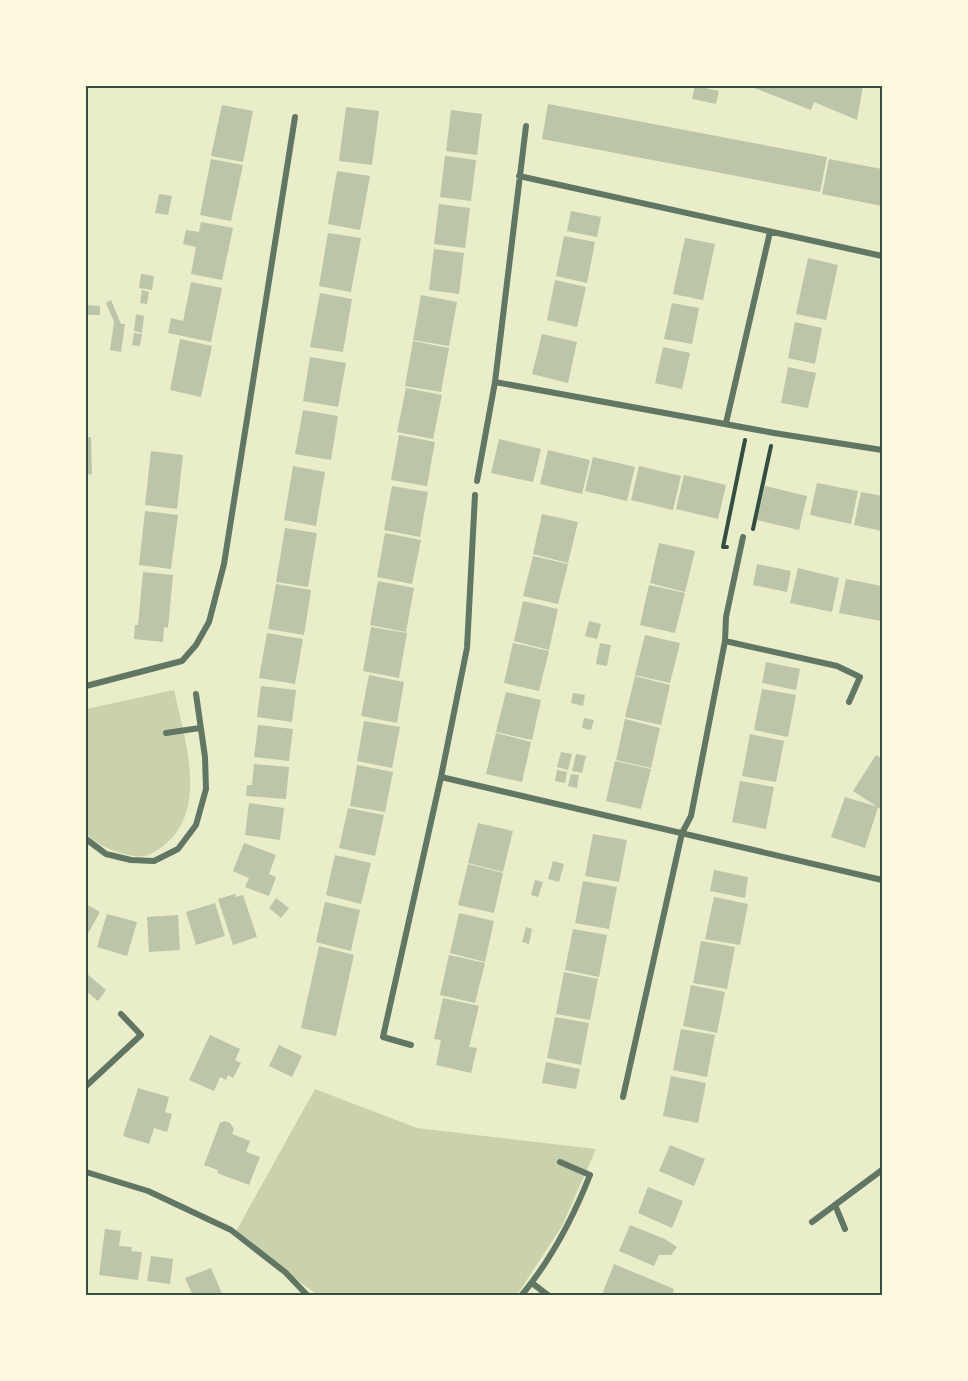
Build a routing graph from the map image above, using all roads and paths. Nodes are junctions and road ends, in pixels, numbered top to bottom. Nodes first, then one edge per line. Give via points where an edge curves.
1 (295, 117) dead end
2 (526, 126) dead end
3 (519, 176) junction
4 (770, 232) junction
5 (882, 256) edge
6 (495, 382) junction
7 (726, 423) junction
8 (748, 428) junction
9 (774, 433) junction
10 (882, 450) edge
11 (477, 481) dead end
12 (475, 495) dead end
13 (743, 537) joint
14 (740, 550) junction
15 (725, 641) junction
16 (86, 686) edge
17 (196, 694) dead end
18 (849, 702) dead end
19 (200, 728) junction
20 (166, 733) dead end
21 (441, 777) junction
22 (682, 833) junction
23 (86, 839) edge
24 (882, 880) edge
25 (121, 1014) dead end
26 (411, 1045) dead end
27 (86, 1086) edge
28 (623, 1096) dead end
29 (560, 1162) dead end
30 (882, 1170) edge
31 (86, 1172) edge
32 (835, 1205) junction
33 (812, 1222) dead end
34 (845, 1230) dead end
35 (532, 1283) junction
36 (307, 1295) edge
37 (521, 1296) edge
38 (549, 1296) edge

1 - 16 street via 224,564 209,622 182,661
2 - 3 street
3 - 4 street
3 - 6 street
4 - 5 street
4 - 7 street
6 - 7 street
6 - 11 street
7 - 8 street
8 - 9 street
8 - 14 path via 723,547
9 - 10 street
9 - 13 path via 752,536
12 - 21 street via 467,648
13 - 14 street
14 - 15 street
15 - 18 street via 853,673 860,677
15 - 22 street via 691,816
17 - 19 street
19 - 20 street
19 - 23 street via 206,789 196,825 178,849 154,861 131,860 106,854
21 - 22 street
21 - 26 street via 383,1037
22 - 24 street
22 - 28 street
25 - 27 street via 141,1035
29 - 35 street via 590,1175 575,1212
30 - 32 street
31 - 36 street via 148,1191 231,1230 285,1272
32 - 33 street
32 - 34 street
35 - 37 street
35 - 38 street

